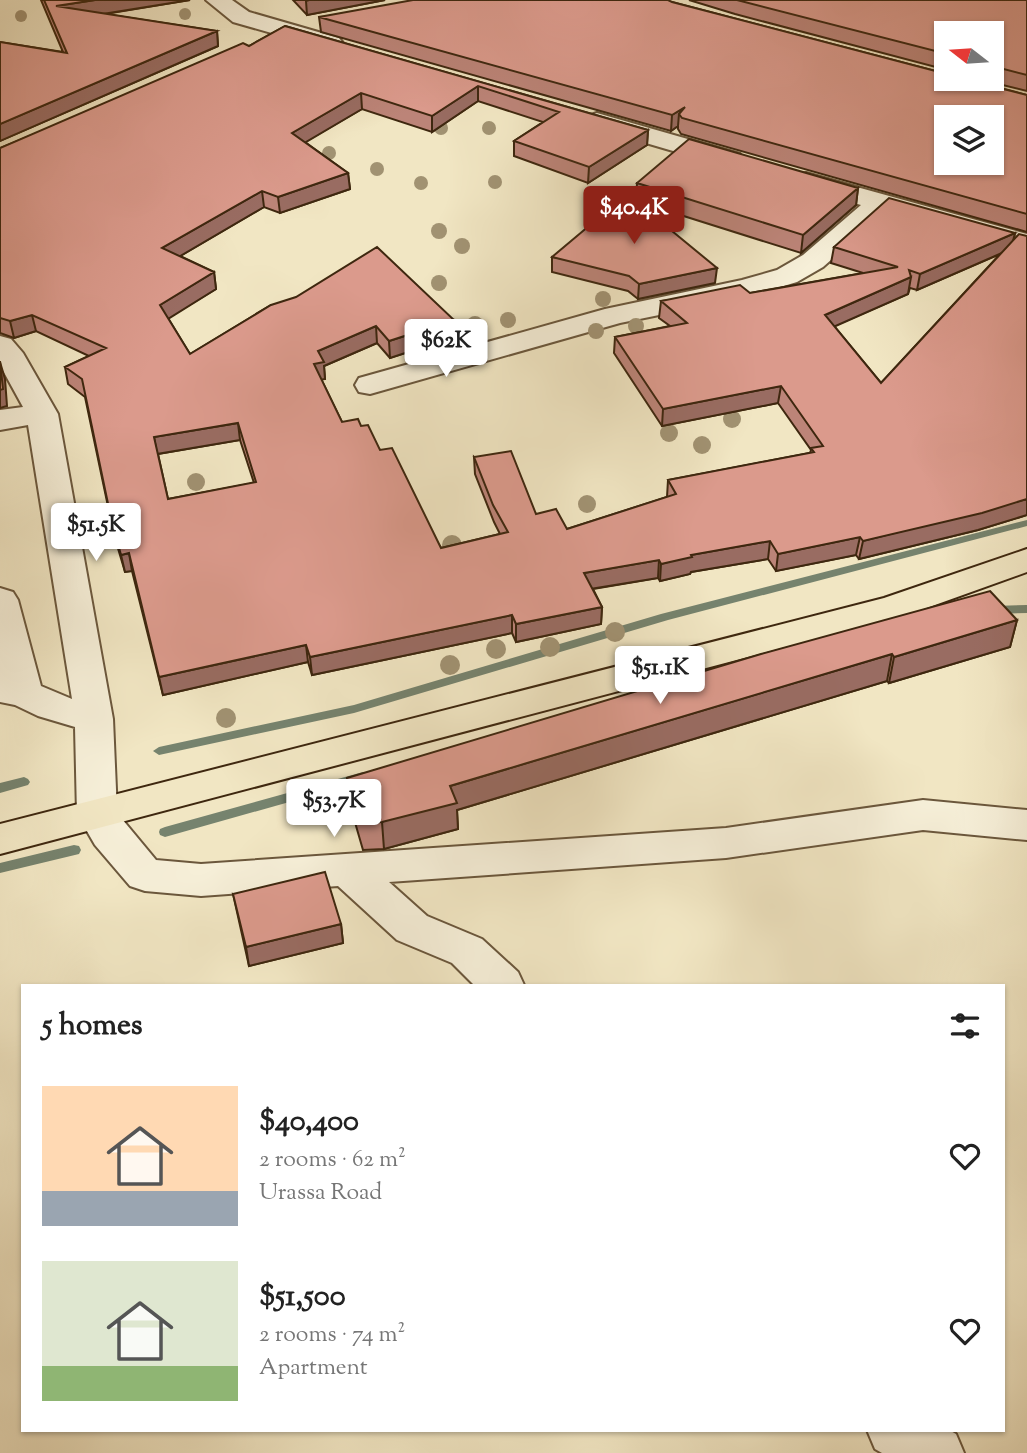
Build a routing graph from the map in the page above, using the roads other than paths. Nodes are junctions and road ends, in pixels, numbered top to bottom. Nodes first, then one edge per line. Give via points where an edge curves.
1 (217, 0) edge
2 (335, 18) edge
3 (286, 29) junction
4 (250, 43) edge
5 (352, 50) edge
6 (576, 115) edge
7 (761, 168) edge
8 (787, 176) edge
9 (880, 202) junction
10 (1027, 243) edge
11 (0, 345) edge
12 (370, 385) dead end
13 (42, 414) junction
14 (0, 420) edge
15 (1027, 560) edge
16 (0, 600) edge
17 (12, 691) edge
18 (94, 719) junction
19 (97, 814) junction
20 (1026, 825) edge
21 (0, 839) edge
22 (346, 869) junction
23 (501, 984) edge
24 (898, 1432) edge
25 (937, 1453) edge

1 - 3 street via 242,18
2 - 3 street
3 - 4 street
3 - 5 street
6 - 7 street
8 - 9 street
9 - 10 street
9 - 12 street via 813,261 787,276 615,315
11 - 13 street
13 - 14 street
13 - 18 street
15 - 19 main road via 894,607
16 - 17 street
17 - 18 street
18 - 19 street
19 - 21 main road
19 - 22 street via 145,875 201,880
20 - 22 street via 923,815 726,843
22 - 23 street via 412,928 467,951
24 - 25 street

